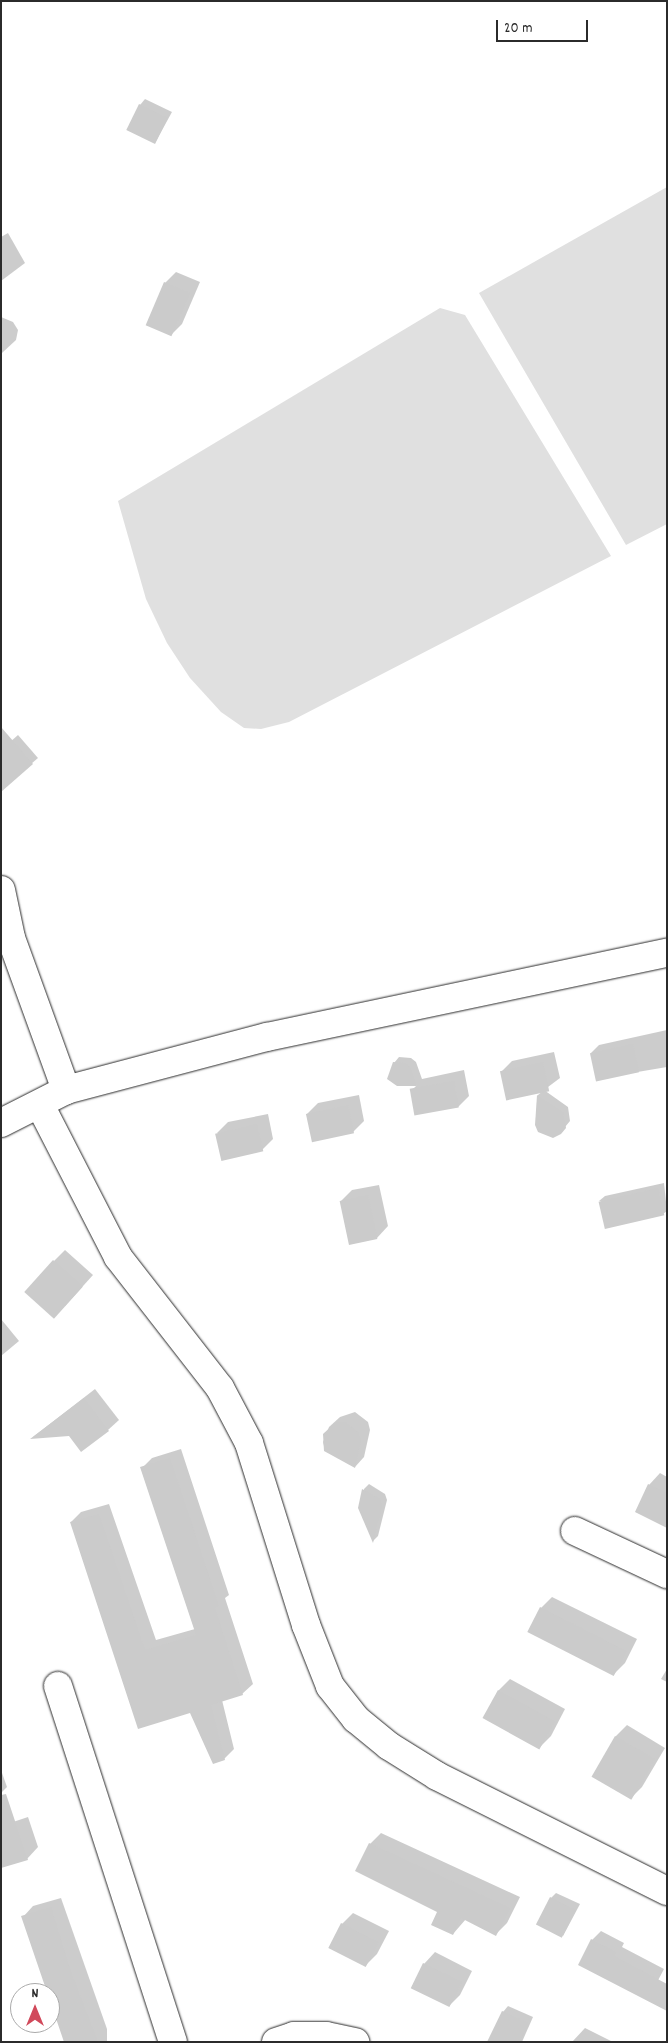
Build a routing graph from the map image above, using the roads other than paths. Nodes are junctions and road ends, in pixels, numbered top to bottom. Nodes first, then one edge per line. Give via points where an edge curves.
1 (1, 890) edge
2 (6, 939) edge
3 (667, 953) edge
4 (66, 1090) junction
5 (40, 1105) junction
6 (1, 1123) edge
7 (575, 1531) dead end
8 (667, 1574) edge
9 (58, 1686) dead end
10 (667, 1891) edge
11 (173, 2042) edge
12 (276, 2042) edge
13 (355, 2042) edge

1 - 2 street
2 - 4 street
3 - 4 street via 267,1037
4 - 5 street
5 - 6 street
5 - 10 street via 118,1256 220,1388 249,1444 306,1625 330,1686 356,1719 389,1746 437,1776
7 - 8 street
9 - 11 street
12 - 13 street via 294,2036 326,2036

